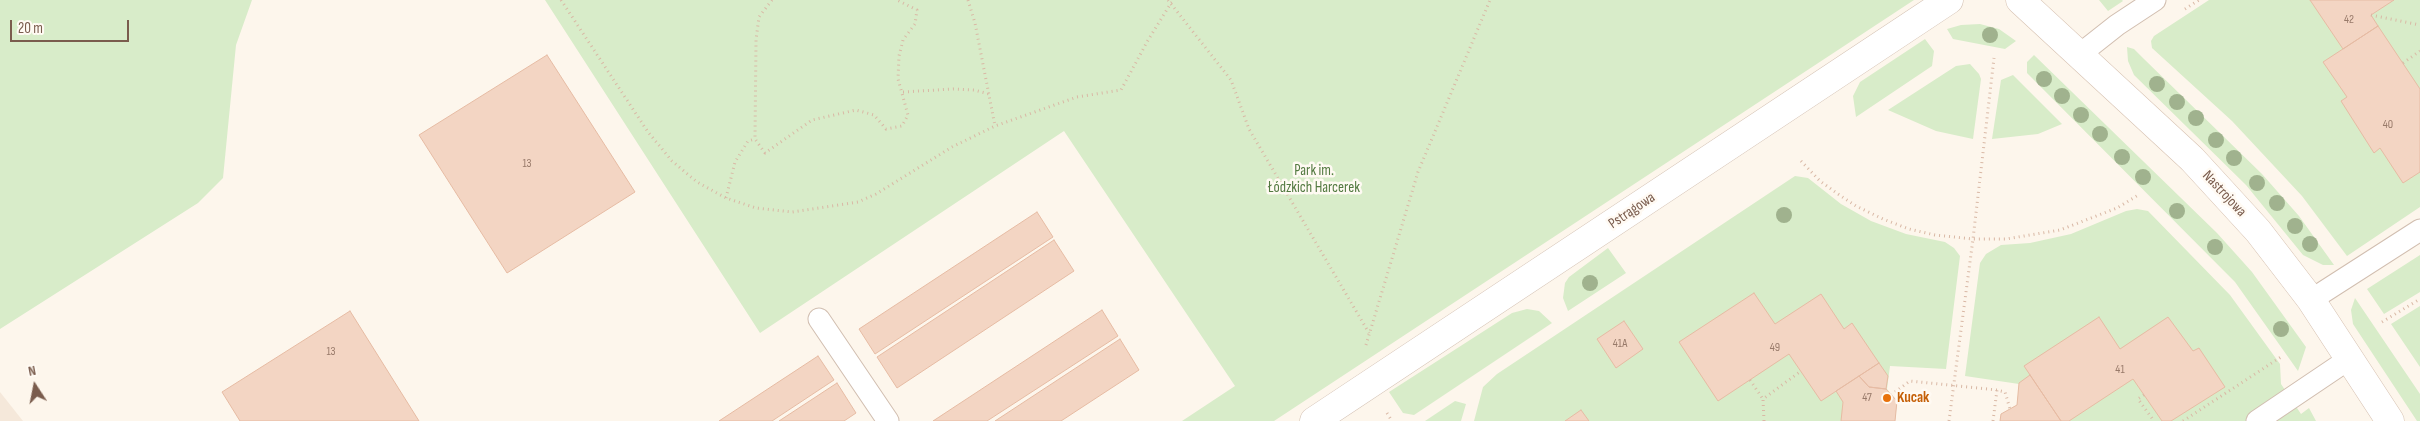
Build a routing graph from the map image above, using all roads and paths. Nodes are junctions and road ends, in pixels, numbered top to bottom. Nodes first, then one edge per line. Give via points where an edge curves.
1 (560, 0) edge
2 (772, 0) edge
3 (897, 0) edge
4 (968, 0) edge
5 (1175, 0) edge
6 (1490, 0) edge
7 (1949, 0) edge
8 (2020, 0) edge
9 (2155, 0) edge
10 (1169, 1) edge
11 (2371, 15) dead end
12 (2420, 25) edge
13 (2420, 51) edge
14 (2079, 55) junction
15 (1994, 58) dead end
16 (2403, 63) dead end
17 (903, 92) junction
18 (989, 94) junction
19 (995, 126) junction
20 (755, 139) junction
21 (1801, 161) dead end
22 (2140, 194) dead end
23 (726, 198) junction
24 (2420, 230) edge
25 (1973, 238) junction
26 (2420, 299) edge
27 (2310, 300) junction
28 (820, 319) dead end
29 (2382, 322) dead end
30 (1369, 333) junction
31 (2281, 357) dead end
32 (2349, 359) junction
33 (1801, 371) dead end
34 (1750, 380) dead end
35 (1953, 386) junction
36 (1997, 390) junction
37 (1891, 395) dead end
38 (1352, 396) junction
39 (2144, 396) dead end
40 (1763, 399) junction
41 (2010, 409) dead end
42 (1325, 418) edge
43 (888, 421) edge
44 (1764, 421) edge
45 (1948, 421) edge
46 (1993, 421) edge
47 (2153, 421) edge
48 (2183, 421) edge
49 (2257, 421) edge
50 (2390, 421) edge

1 - 23 path via 648,132 672,162 697,182
2 - 20 path via 759,17 756,40
3 - 17 path via 917,10 915,24 904,40 899,56 898,79
4 - 18 path
5 - 10 path
6 - 30 path via 1418,172
7 - 38 street, Pstrągowa
8 - 14 street, Nastrojowa
9 - 14 lane
10 - 19 path via 1121,90 1076,97
10 - 30 path via 1232,80 1249,129
11 - 12 path
13 - 16 path
14 - 27 street, Nastrojowa via 2218,187 2264,238
15 - 25 path
17 - 18 path via 952,89
17 - 20 path via 908,115 902,126 886,129 874,115 856,110 812,120 765,154
18 - 19 path
19 - 23 path via 858,202 792,212 756,208
20 - 23 path via 748,141 735,162
21 - 25 path via 1838,194 1883,219 1909,229
22 - 25 path via 2117,208 2060,230 2006,239
24 - 27 lane
25 - 35 path
26 - 29 path
27 - 32 street, Nastrojowa
28 - 43 lane
30 - 38 path
31 - 48 path
32 - 49 lane
32 - 50 street, Nastrojowa
33 - 40 path
34 - 40 path
35 - 36 path
35 - 37 path via 1910,381
35 - 45 path
36 - 41 path via 2005,392
36 - 46 path
38 - 42 street, Pstrągowa
39 - 47 path via 2138,399
40 - 44 path

